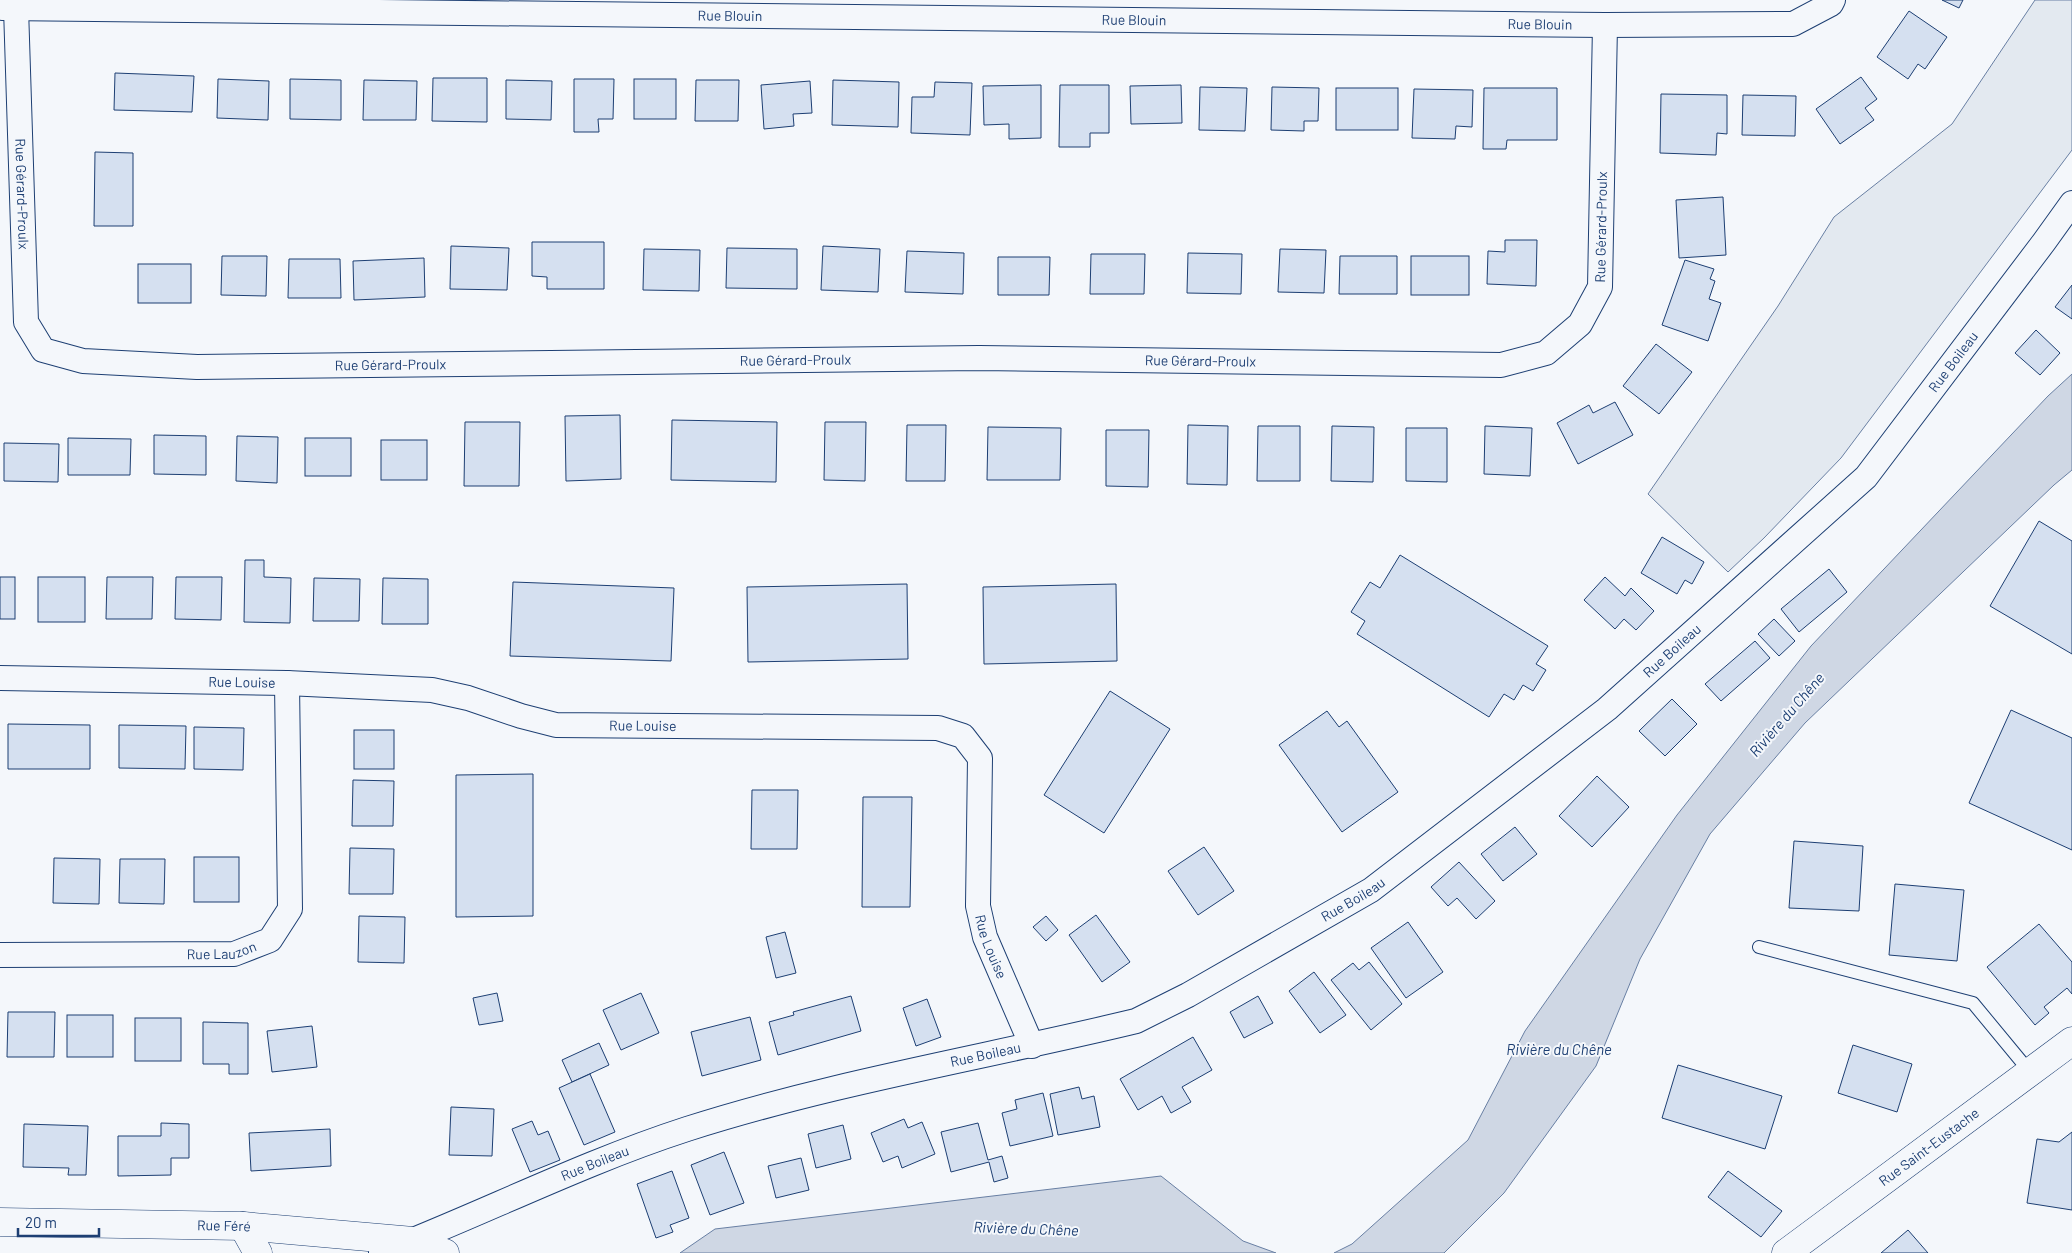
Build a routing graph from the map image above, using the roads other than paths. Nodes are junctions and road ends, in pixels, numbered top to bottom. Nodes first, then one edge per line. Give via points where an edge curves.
1 (1833, 0) edge
2 (8, 8) edge
3 (1605, 25) junction
4 (2072, 203) edge
5 (0, 678) edge
6 (287, 683) junction
7 (1759, 947) dead end
8 (0, 955) edge
9 (2072, 1041) edge
10 (1032, 1046) junction
11 (2030, 1072) junction
12 (0, 1222) edge
13 (243, 1226) junction
14 (413, 1241) junction
15 (258, 1253) edge
16 (381, 1253) edge
17 (445, 1253) edge
18 (1786, 1253) edge

1 - 3 street, Rue Blouin via 1793,24
2 - 3 street, Rue Blouin
2 - 3 street, Rue Gérard-Proulx via 26,322 43,350 83,361 197,367 979,358 1501,365 1546,353 1580,324 1600,287
4 - 10 street, Rue Boileau via 1866,478 1608,710 1371,890 1188,995 1136,1021
5 - 6 street, Rue Louise
6 - 8 street, Rue Lauzon via 290,908 270,940 234,954
6 - 10 street, Rue Louise via 432,690 556,725 938,728 963,736 980,758 978,906 985,937
7 - 11 lane via 1973,1003
9 - 11 street, Rue Saint-Eustache
10 - 14 street, Rue Boileau via 781,1102 687,1129 586,1165
11 - 18 street, Rue Saint-Eustache
12 - 13 street, Rue Féré
13 - 14 street, Rue Féré
13 - 15 street
14 - 16 street, Rue Boileau
14 - 17 street, Rue Féré

